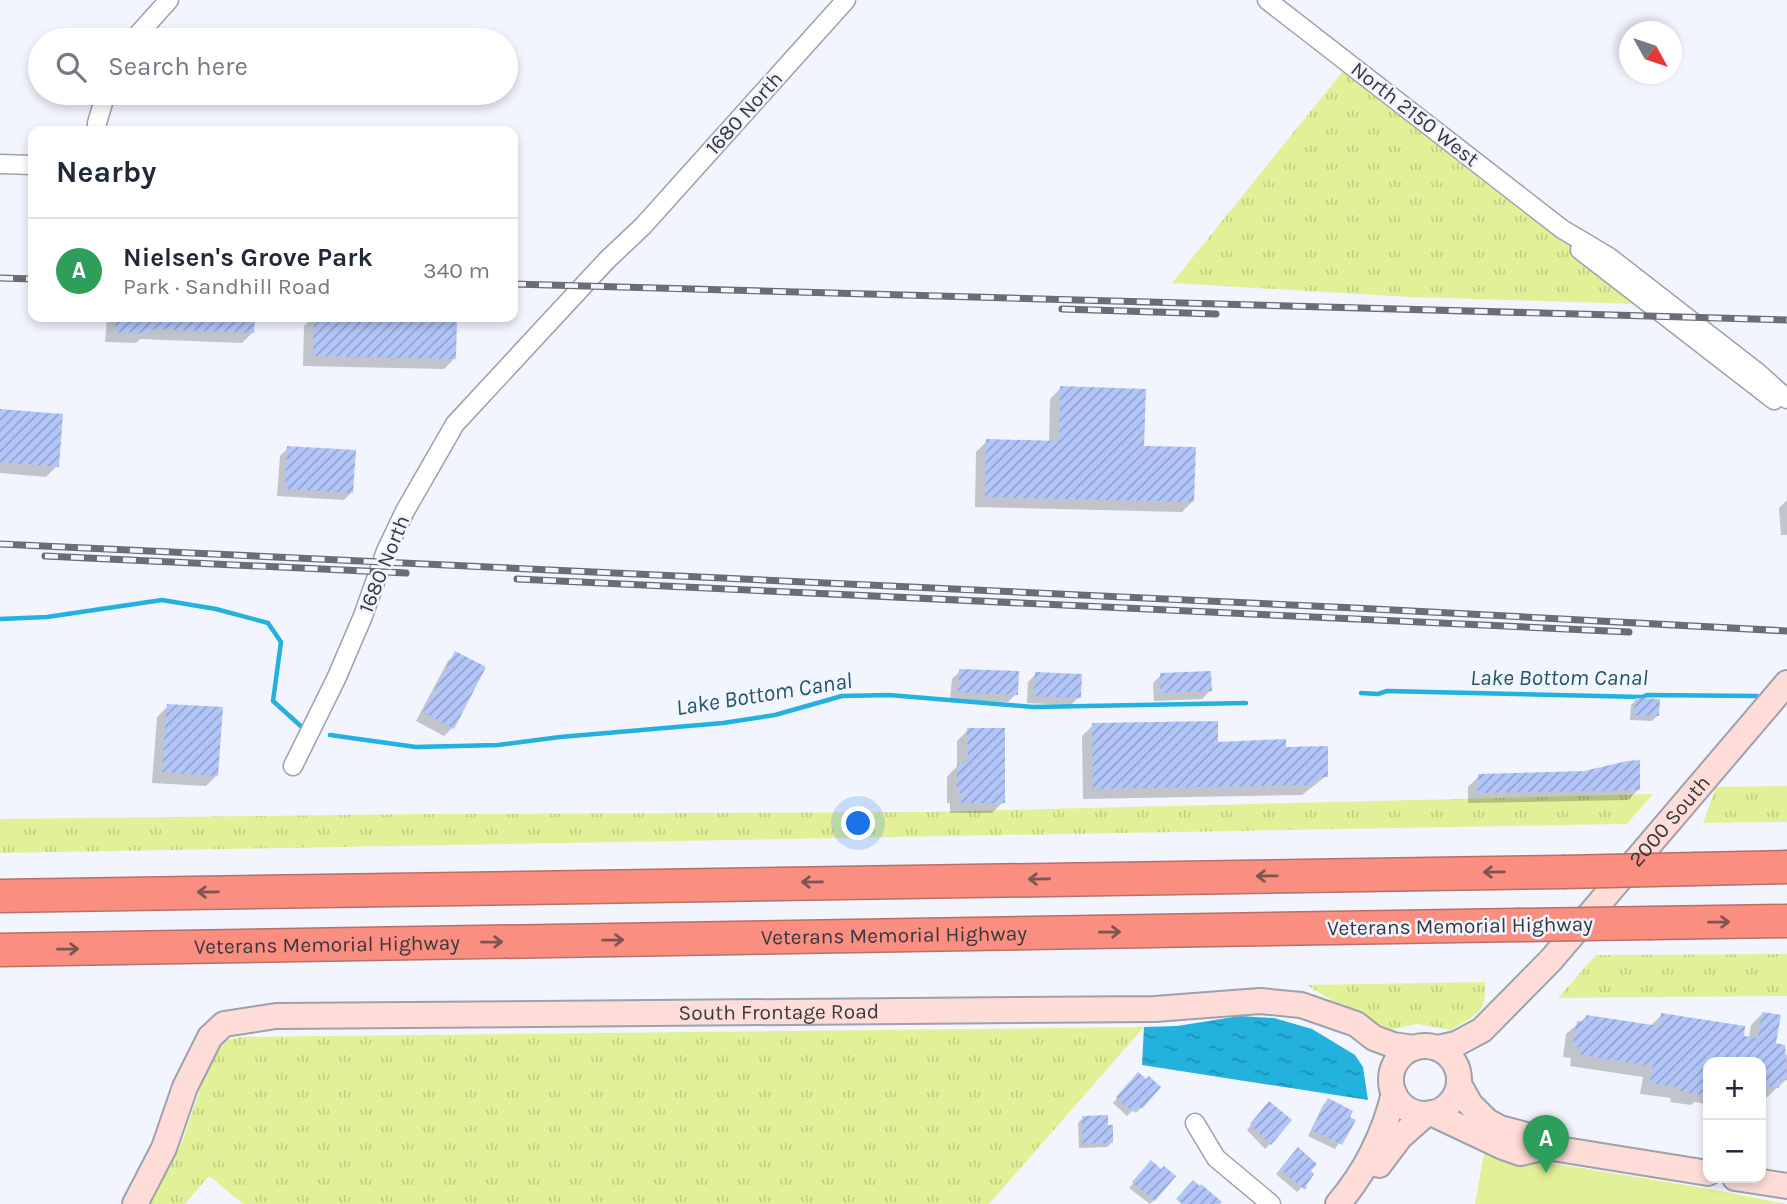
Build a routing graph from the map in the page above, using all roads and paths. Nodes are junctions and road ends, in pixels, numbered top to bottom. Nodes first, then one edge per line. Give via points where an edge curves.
1 (169, 0) edge
2 (846, 0) edge
3 (1267, 0) edge
4 (144, 28) edge
5 (102, 105) edge
6 (97, 126) edge
7 (0, 164) edge
8 (28, 165) edge
9 (1562, 229) junction
10 (1787, 399) edge
11 (1787, 406) edge
12 (1787, 683) edge
13 (293, 766) dead end
14 (1787, 867) edge
15 (0, 896) edge
16 (1787, 921) edge
17 (0, 950) edge
18 (1551, 960) junction
19 (1330, 1017) junction
20 (1426, 1048) junction
21 (1459, 1079) junction
22 (1392, 1089) junction
23 (1429, 1113) junction
24 (1195, 1123) dead end
25 (1546, 1147) junction
26 (1703, 1172) edge
27 (1766, 1183) edge
28 (1787, 1186) edge
29 (135, 1204) edge
30 (1271, 1204) edge
31 (1338, 1204) edge
32 (1354, 1204) edge

1 - 4 street
2 - 13 street, 1680 North via 643,226 625,255 526,359 498,378 455,424 386,551 336,679
3 - 9 street, North 2150 West
5 - 6 street
7 - 8 street
9 - 10 street, North 2150 West via 1609,257
9 - 11 street, North 2150 West via 1591,259 1760,391
12 - 18 street, 2000 South
14 -> 15 highway, bridge
17 -> 16 highway, Veterans Memorial Highway, bridge
18 - 20 street via 1482,1030 1456,1044
18 - 21 street via 1519,1012 1475,1054
19 - 20 street, South Frontage Road via 1356,1024 1393,1045
19 - 22 street, South Frontage Road via 1370,1054
19 - 29 street, South Frontage Road via 1301,1005 1260,1000 1155,1009 276,1016 224,1024 210,1037 194,1067 164,1148
20 - 21 street via 1452,1059
20 - 22 street via 1396,1062
21 - 23 street via 1450,1103
21 - 25 street via 1471,1104 1487,1121
22 - 23 street via 1407,1108
22 - 31 street via 1387,1122 1371,1158
23 - 25 street via 1520,1153
23 - 32 street via 1391,1147
24 - 30 street via 1216,1158
25 - 26 street
27 - 28 street

